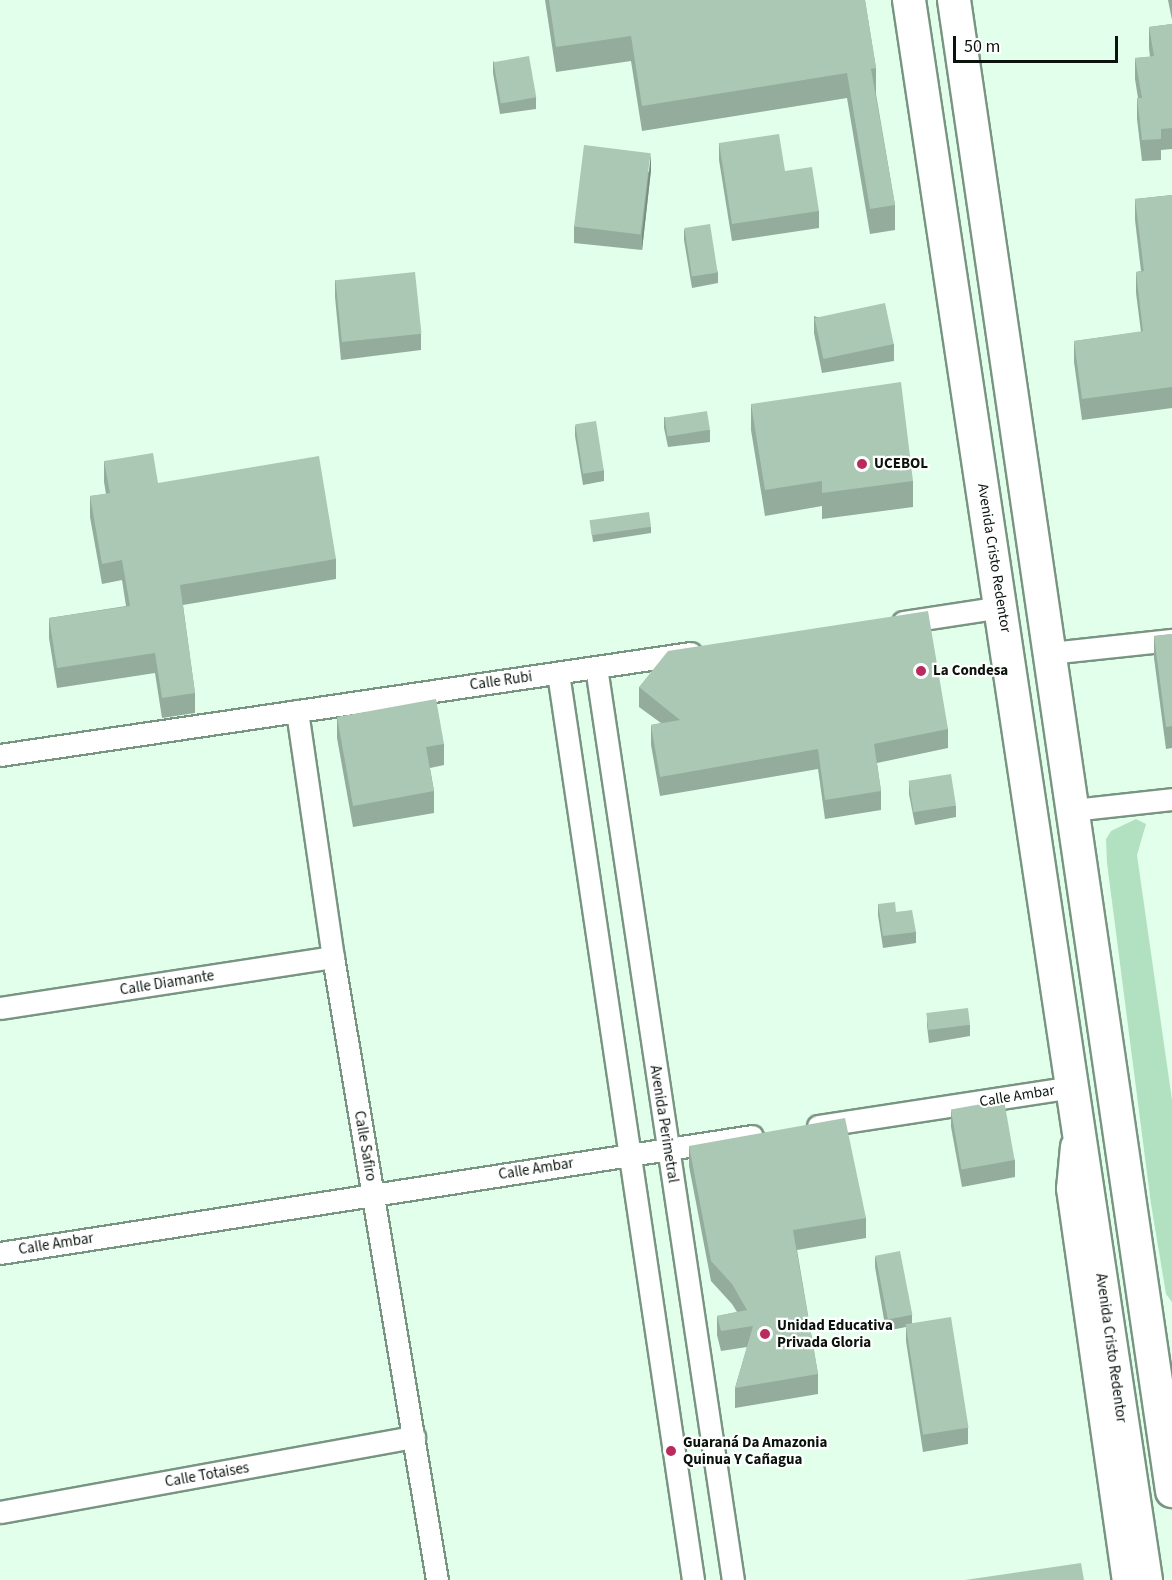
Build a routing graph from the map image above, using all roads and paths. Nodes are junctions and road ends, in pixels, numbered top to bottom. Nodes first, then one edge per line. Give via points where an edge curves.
1 (909, 0) edge
2 (954, 0) edge
3 (1002, 607) junction
4 (886, 624) edge
5 (1172, 640) edge
6 (712, 650) edge
7 (1050, 653) junction
8 (596, 667) junction
9 (558, 673) junction
10 (297, 711) junction
11 (0, 755) edge
12 (1172, 799) edge
13 (1073, 810) junction
14 (333, 957) junction
15 (0, 1008) edge
16 (1075, 1101) junction
17 (1116, 1104) junction
18 (793, 1130) edge
19 (770, 1133) edge
20 (668, 1148) junction
21 (630, 1154) junction
22 (374, 1193) junction
23 (0, 1253) edge
24 (1172, 1383) edge
25 (414, 1437) junction
26 (1172, 1491) edge
27 (0, 1512) edge
28 (437, 1580) edge
29 (693, 1580) edge
30 (733, 1580) edge
31 (1126, 1580) edge
32 (1146, 1580) edge

1 - 3 highway, Avenida Cristo Redentor
2 - 7 highway
3 - 4 street
3 - 16 highway, Avenida Cristo Redentor
5 - 7 street
6 - 8 street, Calle Rubi
7 - 13 highway
8 - 9 street, Calle Rubi
8 - 20 street, Avenida Perimetral
9 - 10 street, Calle Rubi
9 - 21 street
10 - 11 street, Calle Rubi
10 - 14 street, Calle Safiro
12 - 13 street
13 - 17 highway
14 - 15 street, Calle Diamante
14 - 22 street, Calle Safiro
16 - 18 street, Calle Ambar
16 - 31 main road, Avenida Cristo Redentor via 1070,1188
16 - 32 highway, Avenida Cristo Redentor
17 - 24 main road via 1139,1175
17 - 26 highway
19 - 20 street, Calle Ambar
20 - 21 street, Calle Ambar
20 - 30 street, Avenida Perimetral
21 - 22 street, Calle Ambar
21 - 29 street
22 - 23 street, Calle Ambar
22 - 25 street, Calle Safiro
25 - 27 street, Calle Totaises
25 - 28 street, Calle Safiro

